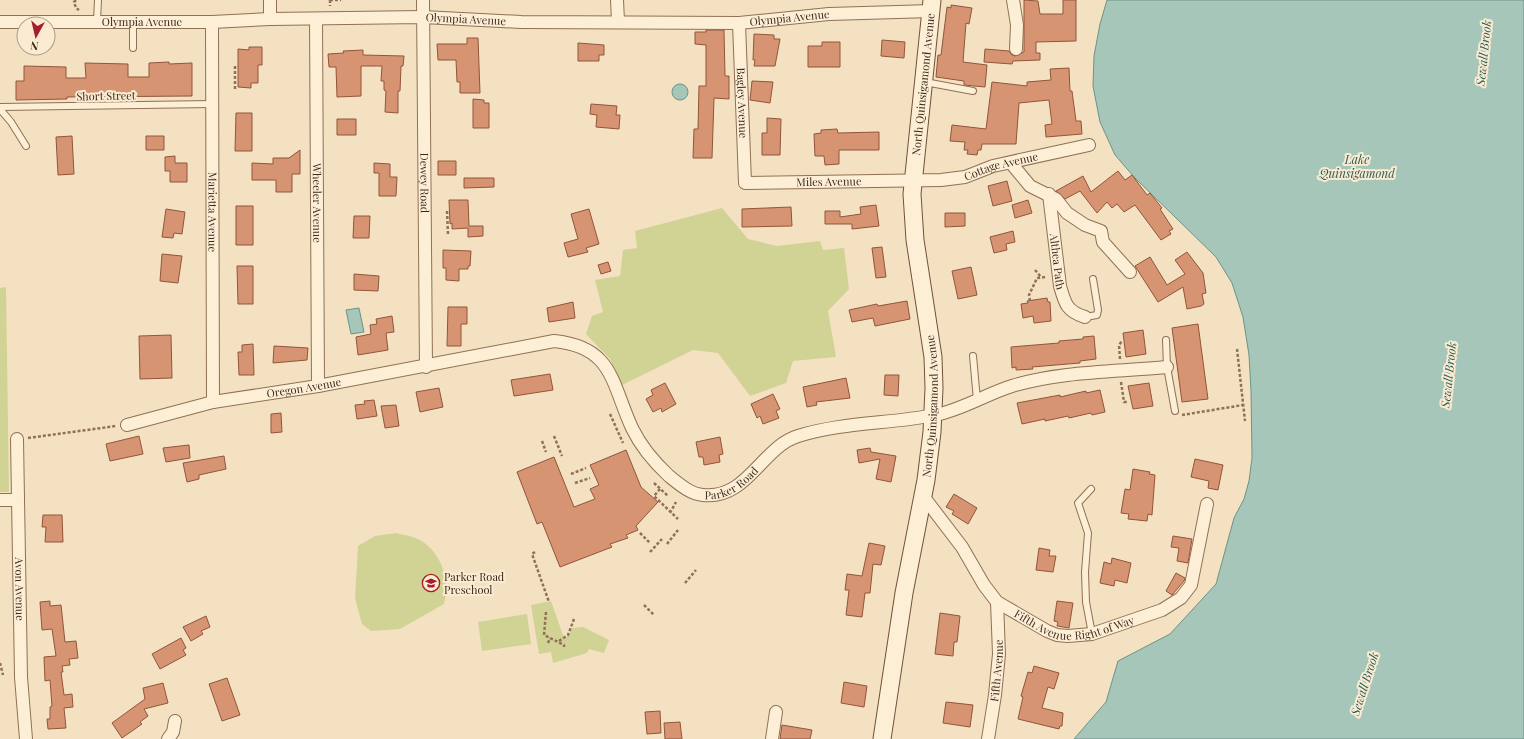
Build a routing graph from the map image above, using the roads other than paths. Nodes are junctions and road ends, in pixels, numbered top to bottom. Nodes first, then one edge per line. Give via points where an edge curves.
1 (98, 0) edge
2 (270, 0) edge
3 (423, 0) edge
4 (617, 0) edge
5 (1013, 0) edge
6 (932, 5) edge
7 (423, 17) junction
8 (270, 19) junction
9 (316, 19) junction
10 (97, 21) junction
11 (133, 21) junction
12 (618, 21) junction
13 (0, 22) edge
14 (212, 22) junction
15 (739, 23) junction
16 (133, 48) dead end
17 (1016, 48) dead end
18 (923, 81) junction
19 (973, 91) dead end
20 (212, 104) junction
21 (0, 108) edge
22 (1089, 145) dead end
23 (26, 146) dead end
24 (1011, 163) junction
25 (912, 181) junction
26 (745, 183) joint
27 (1049, 194) junction
28 (1130, 272) dead end
29 (1093, 279) dead end
30 (1085, 316) joint
31 (1166, 340) dead end
32 (591, 351) joint
33 (973, 356) dead end
34 (426, 367) junction
35 (1167, 367) junction
36 (318, 386) junction
37 (977, 400) junction
38 (213, 402) junction
39 (1175, 411) road end
40 (933, 416) junction
41 (127, 425) road end
42 (17, 440) road end
43 (1091, 489) dead end
44 (923, 496) junction
45 (0, 500) edge
46 (17, 500) junction
47 (1207, 504) dead end
48 (997, 602) junction
49 (1092, 634) junction
50 (776, 712) dead end
51 (175, 721) dead end
52 (26, 739) edge
53 (168, 739) edge
54 (772, 739) edge
55 (882, 739) edge
56 (988, 739) edge

1 - 10 lane
2 - 8 street
3 - 7 street, Dewey Road
4 - 12 street
5 - 17 street via 1018,25
6 - 15 street, Olympia Avenue
6 - 18 main road, North Quinsigamond Avenue
7 - 9 street, Olympia Avenue
7 - 12 street, Olympia Avenue via 521,22
7 - 34 street, Dewey Road
8 - 9 street, Olympia Avenue
8 - 14 street, Olympia Avenue
9 - 36 street, Wheeler Avenue
10 - 11 street, Olympia Avenue
10 - 13 street, Olympia Avenue
11 - 14 street, Olympia Avenue
11 - 16 lane
12 - 15 street, Olympia Avenue
14 - 20 street, Marietta Avenue
15 - 26 street, Bagley Avenue
18 - 19 lane
18 - 25 main road, North Quinsigamond Avenue
20 - 21 lane, Short Street
20 - 38 street, Marietta Avenue
21 - 23 lane
22 - 24 street, Cottage Avenue
24 - 25 street, Cottage Avenue via 992,166 957,179
24 - 27 street via 1030,186
25 - 26 street, Miles Avenue
25 - 40 main road, North Quinsigamond Avenue via 915,240 935,375
27 - 28 street via 1067,213 1085,225 1101,231 1104,242
27 - 30 street, Althea Path via 1060,286 1069,309 1075,314
29 - 30 lane via 1098,310 1097,314
31 - 35 lane
32 - 34 street, Oregon Avenue via 574,344 554,341
32 - 40 street, Parker Road via 617,387 632,429 646,452 677,483 704,495 717,495 745,481 776,447 794,437 846,425
33 - 37 lane
34 - 36 street, Oregon Avenue
35 - 37 street, Parker Road via 1063,376 1013,386
35 - 39 lane
36 - 38 street, Oregon Avenue
37 - 40 street, Parker Road via 955,411
38 - 41 street, Oregon Avenue
40 - 44 main road, North Quinsigamond Avenue
42 - 46 street, Avon Avenue
43 - 49 lane via 1078,503 1088,533 1086,602
44 - 48 street, Fifth Avenue Right of Way via 962,547
44 - 55 main road, North Quinsigamond Avenue via 904,593
45 - 46 street
46 - 52 street, Avon Avenue via 21,683
47 - 49 street, Fifth Avenue Right of Way via 1191,585 1181,598 1162,610
48 - 49 street, Fifth Avenue Right of Way via 1057,635
48 - 56 street, Fifth Avenue via 1000,654
50 - 54 street
51 - 53 street via 173,732

